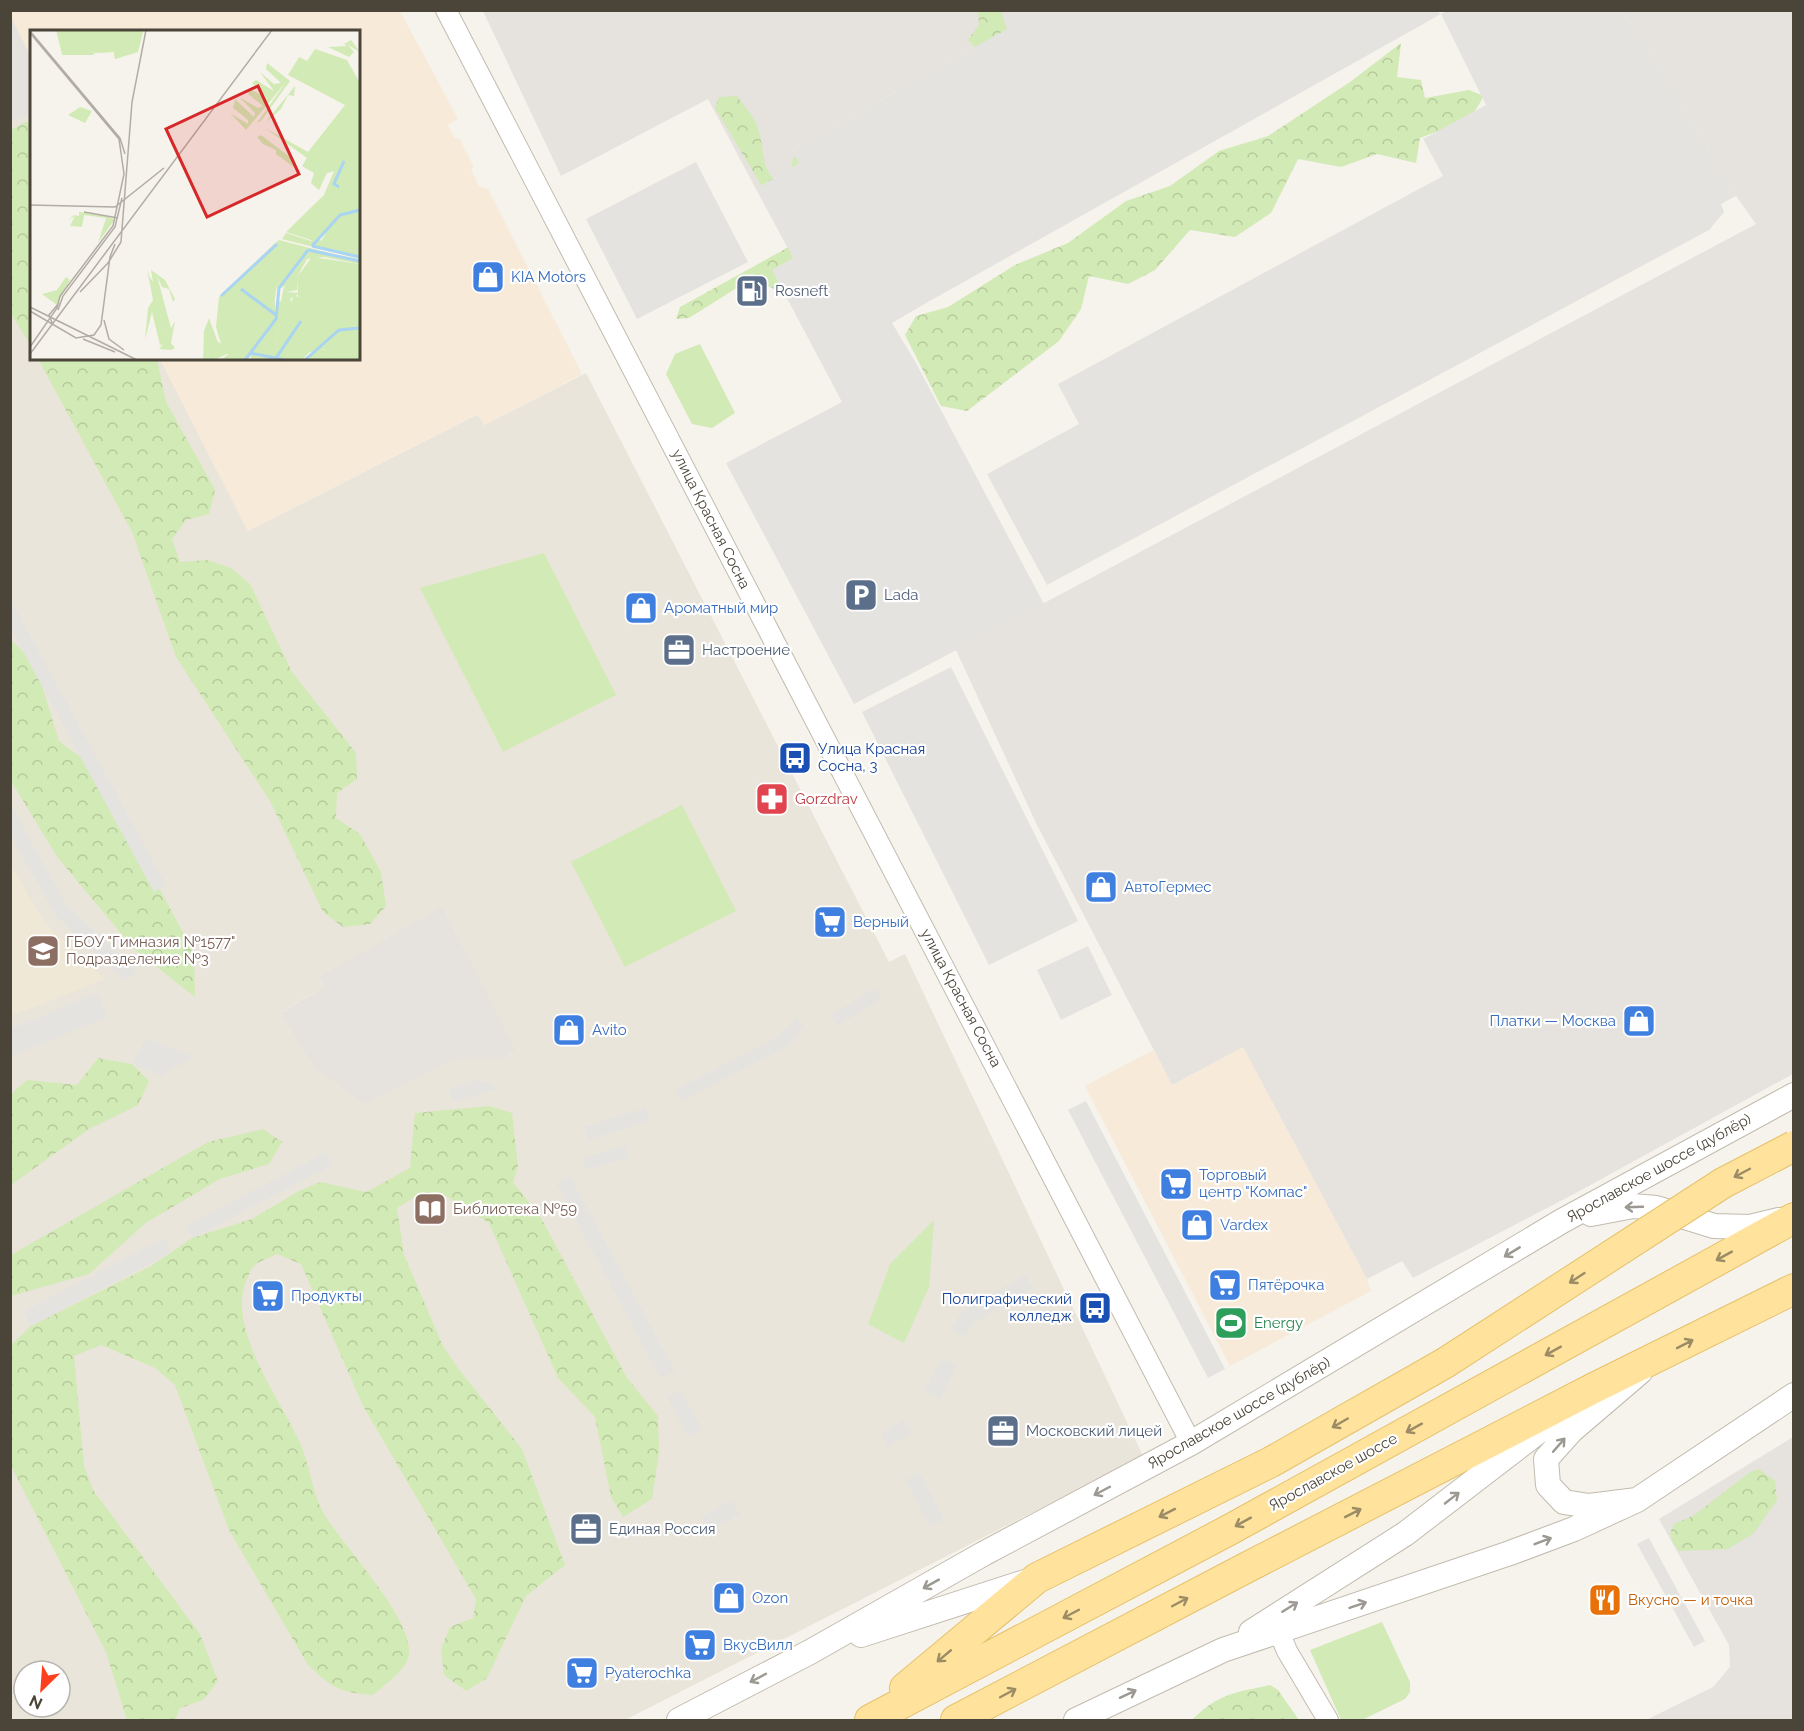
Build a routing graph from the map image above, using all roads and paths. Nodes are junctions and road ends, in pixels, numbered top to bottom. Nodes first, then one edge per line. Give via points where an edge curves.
1 (446, 10) edge
2 (1794, 1095) edge
3 (1794, 1146) edge
4 (1794, 1217) edge
5 (1562, 1221) junction
6 (1794, 1289) edge
7 (1653, 1360) junction
8 (1594, 1388) junction
9 (1794, 1395) edge
10 (1191, 1443) junction
11 (1637, 1500) junction
12 (1037, 1578) junction
13 (1279, 1632) junction
14 (1223, 1650) junction
15 (810, 1652) junction
16 (680, 1720) edge
17 (866, 1720) edge
18 (870, 1720) edge
19 (956, 1720) edge
20 (1076, 1720) edge
21 (1328, 1720) edge

1 - 10 street, улица Красная Сосна
2 - 5 street, Ярославское шоссе (дублёр)
3 -> 12 main road, bridge via 1723,1183 1445,1363 1271,1461
4 -> 5 street via 1750,1227 1714,1226 1656,1208 1633,1206
4 -> 18 main road, Ярославское шоссе via 1231,1529
5 -> 10 street, Ярославское шоссе (дублёр)
7 -> 6 main road
7 - 8 main road
11 -> 7 street via 1589,1506 1564,1502 1548,1485 1546,1459 1571,1431
14 -> 8 street via 1405,1534
19 -> 8 main road
9 - 11 street
10 -> 15 street, Ярославское шоссе (дублёр)
13 -> 11 street via 1510,1553
12 - 15 street
12 -> 17 main road
13 - 14 street
13 - 21 street
20 -> 14 street
15 -> 16 street, Ярославское шоссе (дублёр)

